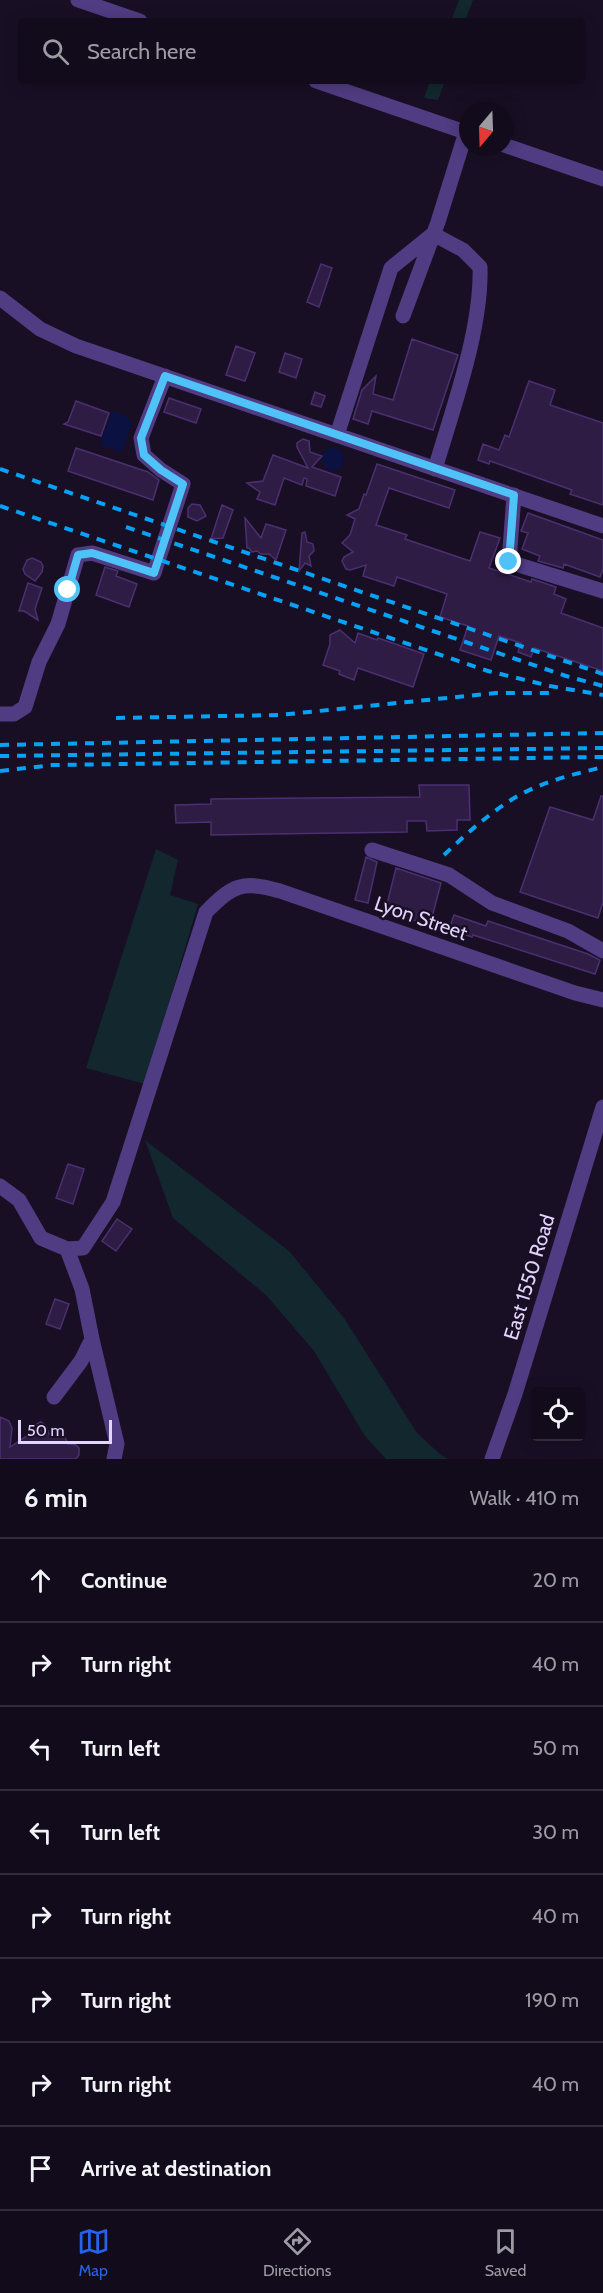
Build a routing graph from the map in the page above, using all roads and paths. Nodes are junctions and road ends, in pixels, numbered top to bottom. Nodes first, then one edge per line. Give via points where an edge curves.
1 (78, 0) edge
2 (131, 18) edge
3 (325, 84) edge
4 (459, 129) edge
5 (513, 148) edge
6 (459, 156) edge
7 (603, 179) edge
8 (433, 234) junction
9 (0, 298) edge
10 (403, 316) dead end
11 (165, 376) junction
12 (337, 435) junction
13 (435, 469) junction
14 (514, 495) junction
15 (603, 526) edge
16 (603, 591) edge
17 (0, 714) edge
18 (372, 850) dead end
19 (603, 951) edge
20 (603, 1000) edge
21 (603, 1107) edge
22 (0, 1186) edge
23 (67, 1249) junction
24 (92, 1339) junction
25 (54, 1397) dead end
26 (114, 1459) edge
27 (492, 1459) edge

1 - 2 street
3 - 4 street
5 - 7 street
6 - 8 street
8 - 10 street
8 - 12 street via 392,268
8 - 13 street via 464,250 480,267 467,358
9 - 11 street via 40,329 76,346
11 - 12 street
11 - 17 street via 141,438 144,455 183,484 154,573 92,553 78,555 58,624 39,662 25,707 14,714
12 - 13 street
13 - 14 street
14 - 15 street
14 - 16 street via 509,562
18 - 19 street via 449,875 492,903 568,931
20 - 23 street, Lyon Street via 257,884 226,891 206,912 113,1202 83,1248
21 - 27 street, East 1550 Road
22 - 23 street via 19,1200 41,1238
23 - 24 street via 82,1288
24 - 25 street
24 - 26 street via 117,1444

